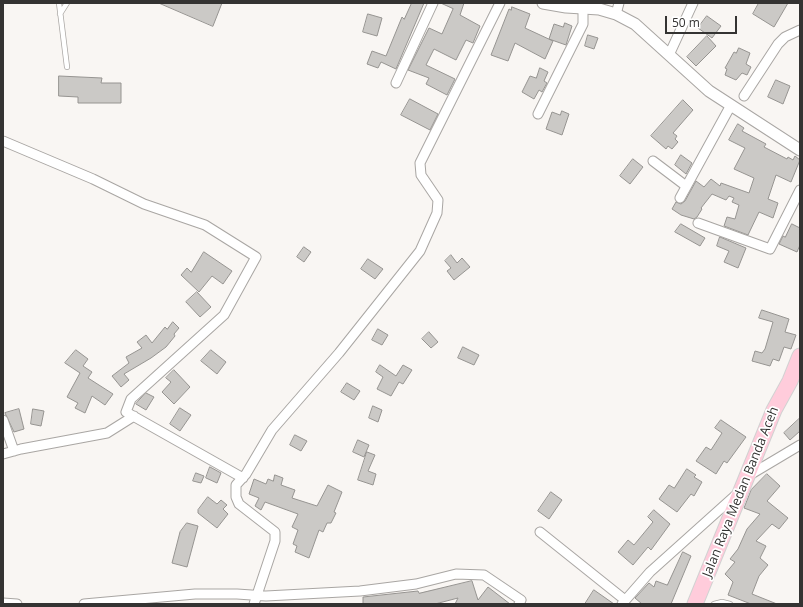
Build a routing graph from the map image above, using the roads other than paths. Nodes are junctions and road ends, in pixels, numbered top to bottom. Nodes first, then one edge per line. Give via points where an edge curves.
1 (59, 3) edge
2 (67, 3) edge
3 (433, 3) edge
4 (500, 3) edge
5 (544, 3) edge
6 (693, 3) edge
7 (583, 6) edge
8 (618, 8) edge
9 (60, 15) junction
10 (800, 30) edge
11 (669, 55) junction
12 (67, 67) dead end
13 (396, 84) dead end
14 (744, 96) dead end
15 (731, 106) junction
16 (538, 114) dead end
17 (3, 141) edge
18 (800, 150) edge
19 (653, 161) dead end
20 (686, 186) junction
21 (800, 190) edge
22 (680, 198) dead end
23 (698, 223) dead end
24 (800, 356) edge
25 (795, 375) edge
26 (134, 416) junction
27 (3, 420) edge
28 (800, 444) edge
29 (14, 451) junction
30 (3, 454) edge
31 (243, 478) junction
32 (745, 478) junction
33 (739, 492) junction
34 (540, 532) dead end
35 (257, 596) edge
36 (623, 602) edge
37 (3, 603) edge
38 (17, 604) edge
39 (84, 604) edge
40 (519, 604) edge
41 (695, 604) edge
42 (714, 604) edge
43 (730, 604) edge

1 - 9 lane
2 - 9 lane
3 - 13 street
4 - 31 street via 420,163 422,175 438,200 437,213 423,246 339,353 272,430
5 - 7 street
6 - 11 street
7 - 8 street via 599,9
7 - 16 street via 583,24
8 - 11 street
9 - 12 lane
10 - 14 street via 785,37 778,44
11 - 15 street via 709,91
15 - 18 street
15 - 20 street
17 - 26 street via 93,179 144,204 205,225 256,258 224,315 131,399 126,412
19 - 20 street
20 - 22 street
21 - 23 street via 770,249
24 - 25 highway, Jalan Raya Medan Banda Aceh
25 - 32 highway, Jalan Raya Medan Banda Aceh via 774,410
26 - 29 street via 107,433
26 - 31 street
27 - 29 street
28 - 32 street
29 - 30 street
31 - 35 street via 236,485 239,504 275,532 275,541
32 - 33 highway, Jalan Raya Medan Banda Aceh
33 - 36 street via 650,572
33 - 41 highway, Jalan Raya Medan Banda Aceh
34 - 36 street
35 - 39 street via 195,594
35 - 40 street via 416,584 456,574 484,575 521,600
37 - 38 street
42 - 43 lane

